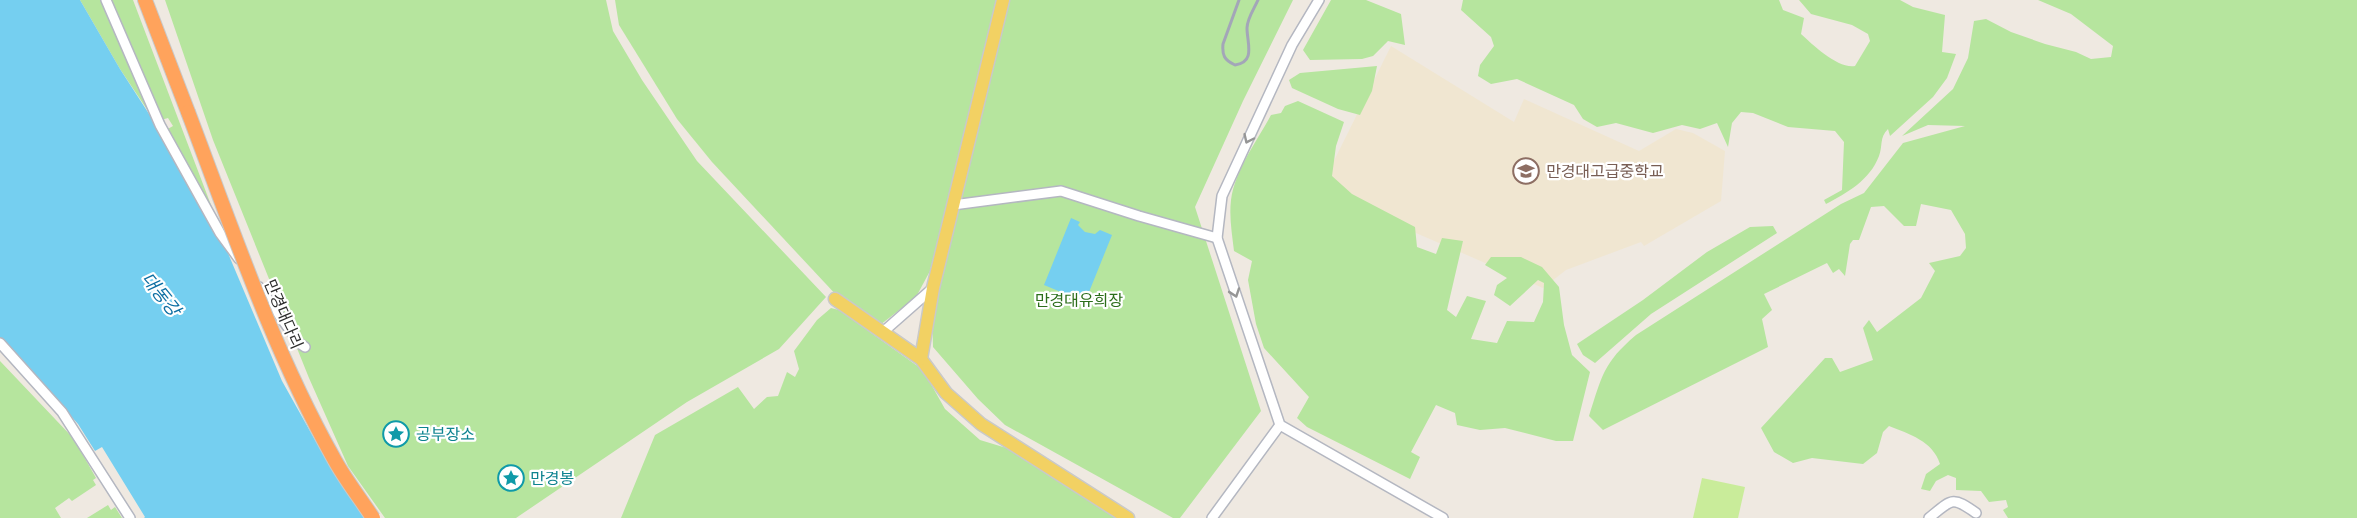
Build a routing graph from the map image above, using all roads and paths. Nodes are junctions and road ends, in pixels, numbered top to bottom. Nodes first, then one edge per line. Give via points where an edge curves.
1 (106, 0) edge
2 (145, 0) edge
3 (1003, 0) edge
4 (1318, 0) edge
5 (953, 205) junction
6 (1216, 238) junction
7 (933, 288) junction
8 (835, 299) dead end
9 (884, 332) junction
10 (0, 343) edge
11 (305, 347) dead end
12 (921, 359) junction
13 (1280, 425) junction
14 (1976, 513) dead end
15 (130, 518) edge
16 (373, 518) edge
17 (1128, 518) edge
18 (1212, 518) edge
19 (1443, 518) edge
20 (1929, 518) edge

1 - 11 street via 156,118 220,233 298,343
2 - 16 highway, 만경대다리, bridge via 299,393 334,460
3 - 5 main road
4 -> 6 street via 1292,45 1222,196
5 - 6 street via 1061,191
5 - 7 main road
6 -> 13 street
7 - 9 street
7 - 12 main road
8 - 9 main road
9 - 12 main road
10 - 15 street via 62,412
12 - 17 main road via 946,393 981,424
13 - 18 street
13 - 19 street
14 - 20 street via 1953,501

